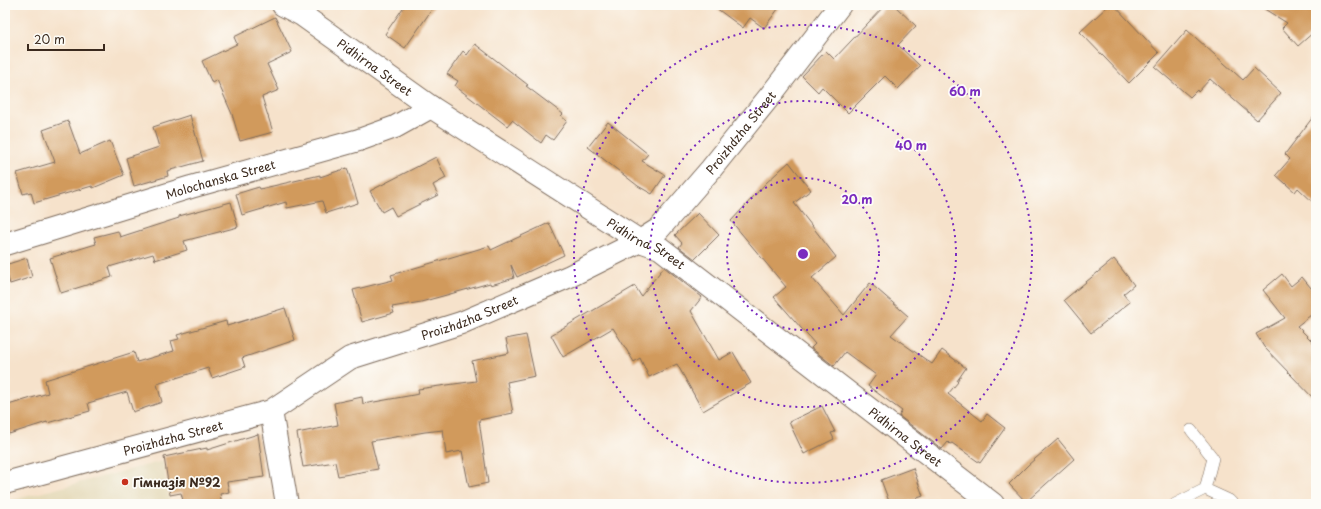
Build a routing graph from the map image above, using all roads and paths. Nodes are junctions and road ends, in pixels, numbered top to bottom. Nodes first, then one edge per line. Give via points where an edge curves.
1 (283, 5) edge
2 (840, 5) edge
3 (431, 107) junction
4 (640, 241) junction
5 (5, 244) edge
6 (271, 411) junction
7 (1191, 430) dead end
8 (5, 483) edge
9 (1205, 489) junction
10 (287, 504) edge
11 (993, 504) edge
12 (1175, 504) edge
13 (1233, 504) edge

1 - 3 street, Pidhirna Street via 302,15
2 - 4 street, Proizhdzha Street via 711,169 660,229
3 - 4 street, Pidhirna Street
3 - 5 street, Molochanska Street via 395,127 359,140 191,187
4 - 6 street, Proizhdzha Street via 570,276 461,323 350,358
4 - 11 street, Pidhirna Street via 660,248
6 - 8 street, Proizhdzha Street
6 - 10 street
7 - 9 lane via 1213,458
9 - 12 lane
9 - 13 lane

